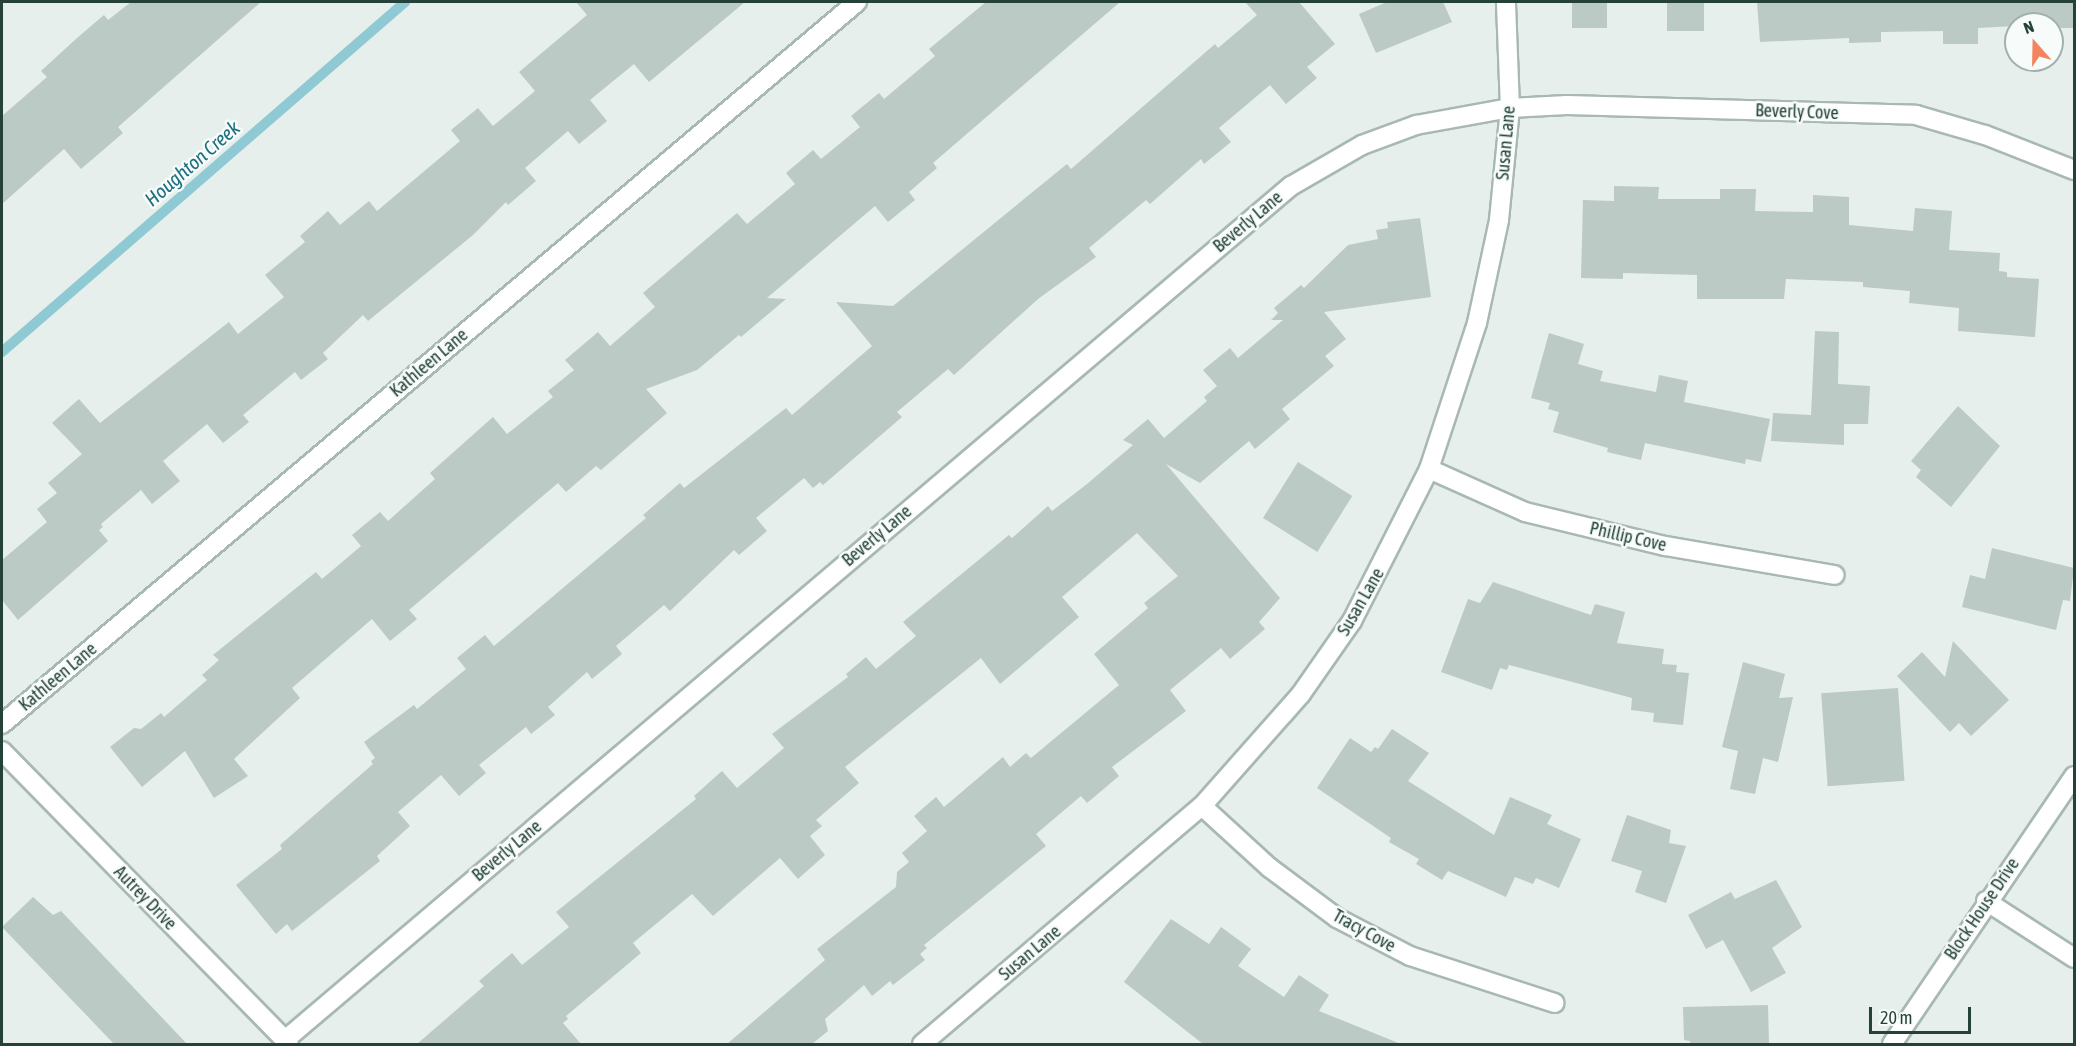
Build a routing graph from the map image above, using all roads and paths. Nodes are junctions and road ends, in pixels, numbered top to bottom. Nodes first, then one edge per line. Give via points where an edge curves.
1 (857, 2) edge
2 (1506, 2) edge
3 (1510, 108) junction
4 (2074, 170) edge
5 (1429, 469) junction
6 (1834, 575) dead end
7 (2, 724) edge
8 (2, 751) edge
9 (2074, 776) edge
10 (1202, 806) junction
11 (1986, 901) junction
12 (2074, 958) edge
13 (1555, 1003) dead end
14 (287, 1042) edge
15 (922, 1044) edge
16 (1892, 1044) edge

1 - 7 street, Kathleen Lane
2 - 3 street, Susan Lane
3 - 4 street, Beverly Cove via 1567,105 1916,115 1985,135
3 - 5 street, Susan Lane via 1499,220 1477,323
3 - 14 street, Beverly Lane via 1416,125 1362,145 1291,186
5 - 6 street, Phillip Cove via 1525,512 1665,546
5 - 10 street, Susan Lane via 1352,621 1302,694
8 - 14 street, Autrey Drive
9 - 11 street, Block House Drive
10 - 13 street, Tracy Cove via 1270,868 1337,918 1410,956
10 - 15 street, Susan Lane
11 - 12 street
11 - 16 street, Block House Drive

